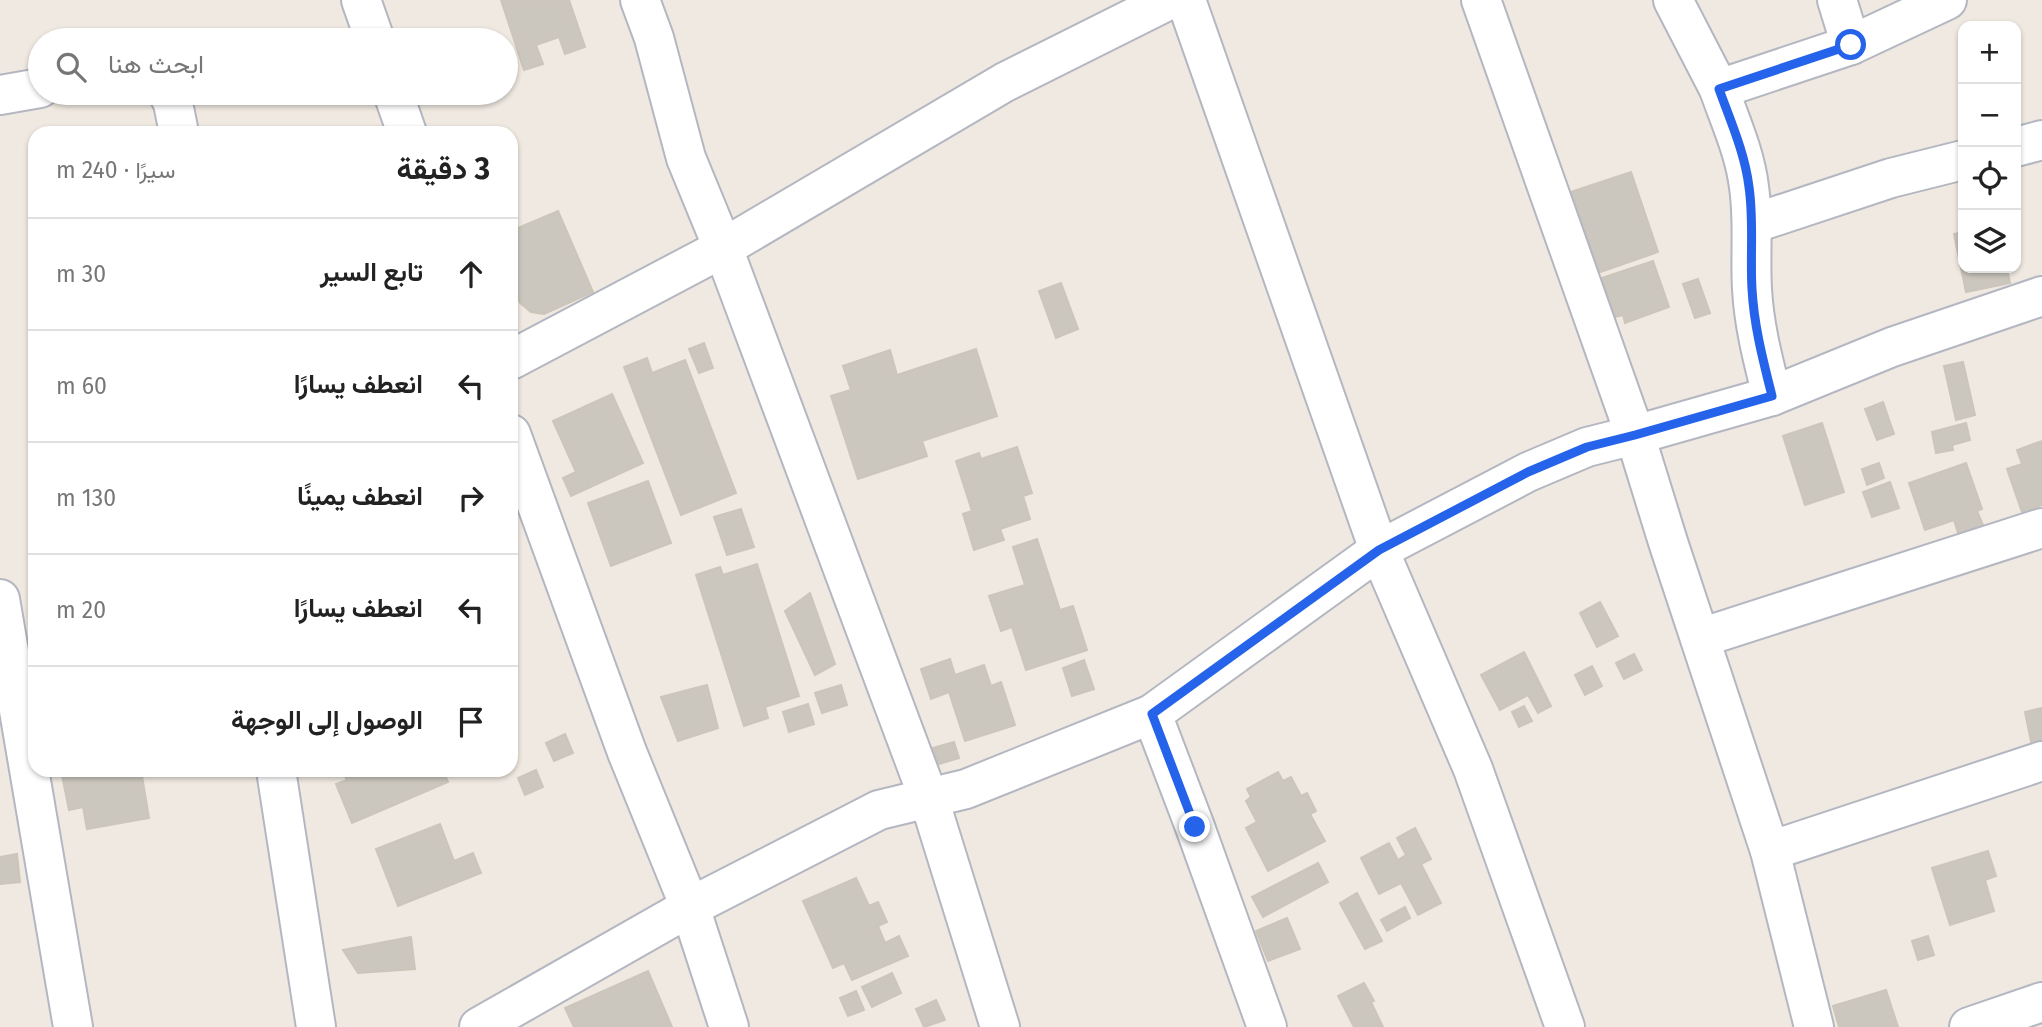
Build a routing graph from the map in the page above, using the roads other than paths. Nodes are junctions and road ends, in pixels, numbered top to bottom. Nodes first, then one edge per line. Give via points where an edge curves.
1 (361, 0) edge
2 (640, 0) edge
3 (1169, 0) edge
4 (1186, 0) edge
5 (1481, 0) edge
6 (1673, 0) edge
7 (1837, 0) edge
8 (1947, 0) edge
9 (371, 28) edge
10 (1851, 45) junction
11 (1719, 89) junction
12 (28, 90) edge
13 (0, 95) edge
14 (173, 105) edge
15 (397, 105) edge
16 (178, 126) edge
17 (405, 126) edge
18 (2042, 140) edge
19 (2021, 146) edge
20 (1958, 161) edge
21 (1752, 224) junction
22 (723, 248) junction
23 (2042, 296) edge
24 (518, 356) edge
25 (1772, 396) junction
26 (1635, 435) junction
27 (518, 453) edge
28 (2042, 528) edge
29 (1379, 550) junction
30 (0, 599) edge
31 (14, 638) edge
32 (1700, 638) junction
33 (1152, 714) junction
34 (28, 730) edge
35 (2042, 761) edge
36 (35, 777) edge
37 (277, 777) edge
38 (929, 799) junction
39 (1770, 851) junction
40 (690, 907) junction
41 (2042, 1002) edge
42 (1988, 1024) edge
43 (73, 1027) edge
44 (316, 1027) edge
45 (479, 1027) edge
46 (729, 1027) edge
47 (1000, 1027) edge
48 (1267, 1027) edge
49 (1565, 1027) edge
50 (1814, 1027) edge

1 - 9 street
2 - 22 street via 686,158
3 - 22 street via 1005,82
4 - 29 street
5 - 26 street
6 - 11 street
7 - 10 street
8 - 10 street
10 - 11 street
11 - 21 street via 1745,163
12 - 13 street
14 - 16 street
15 - 17 street
18 - 19 street
20 - 21 street via 1891,178
21 - 25 street via 1755,323
22 - 24 street
22 - 38 street
23 - 25 street via 1892,347
25 - 26 street
26 - 29 street via 1587,447 1528,472
26 - 32 street
27 - 40 street via 627,752
28 - 32 street
29 - 33 street
29 - 49 street via 1473,769
30 - 31 street
31 - 34 street
32 - 39 street
33 - 38 street via 966,789
33 - 48 street
35 - 39 street
36 - 43 street
37 - 44 street
38 - 40 street via 879,810
38 - 47 street
39 - 50 street
40 - 45 street
40 - 46 street
41 - 42 street

